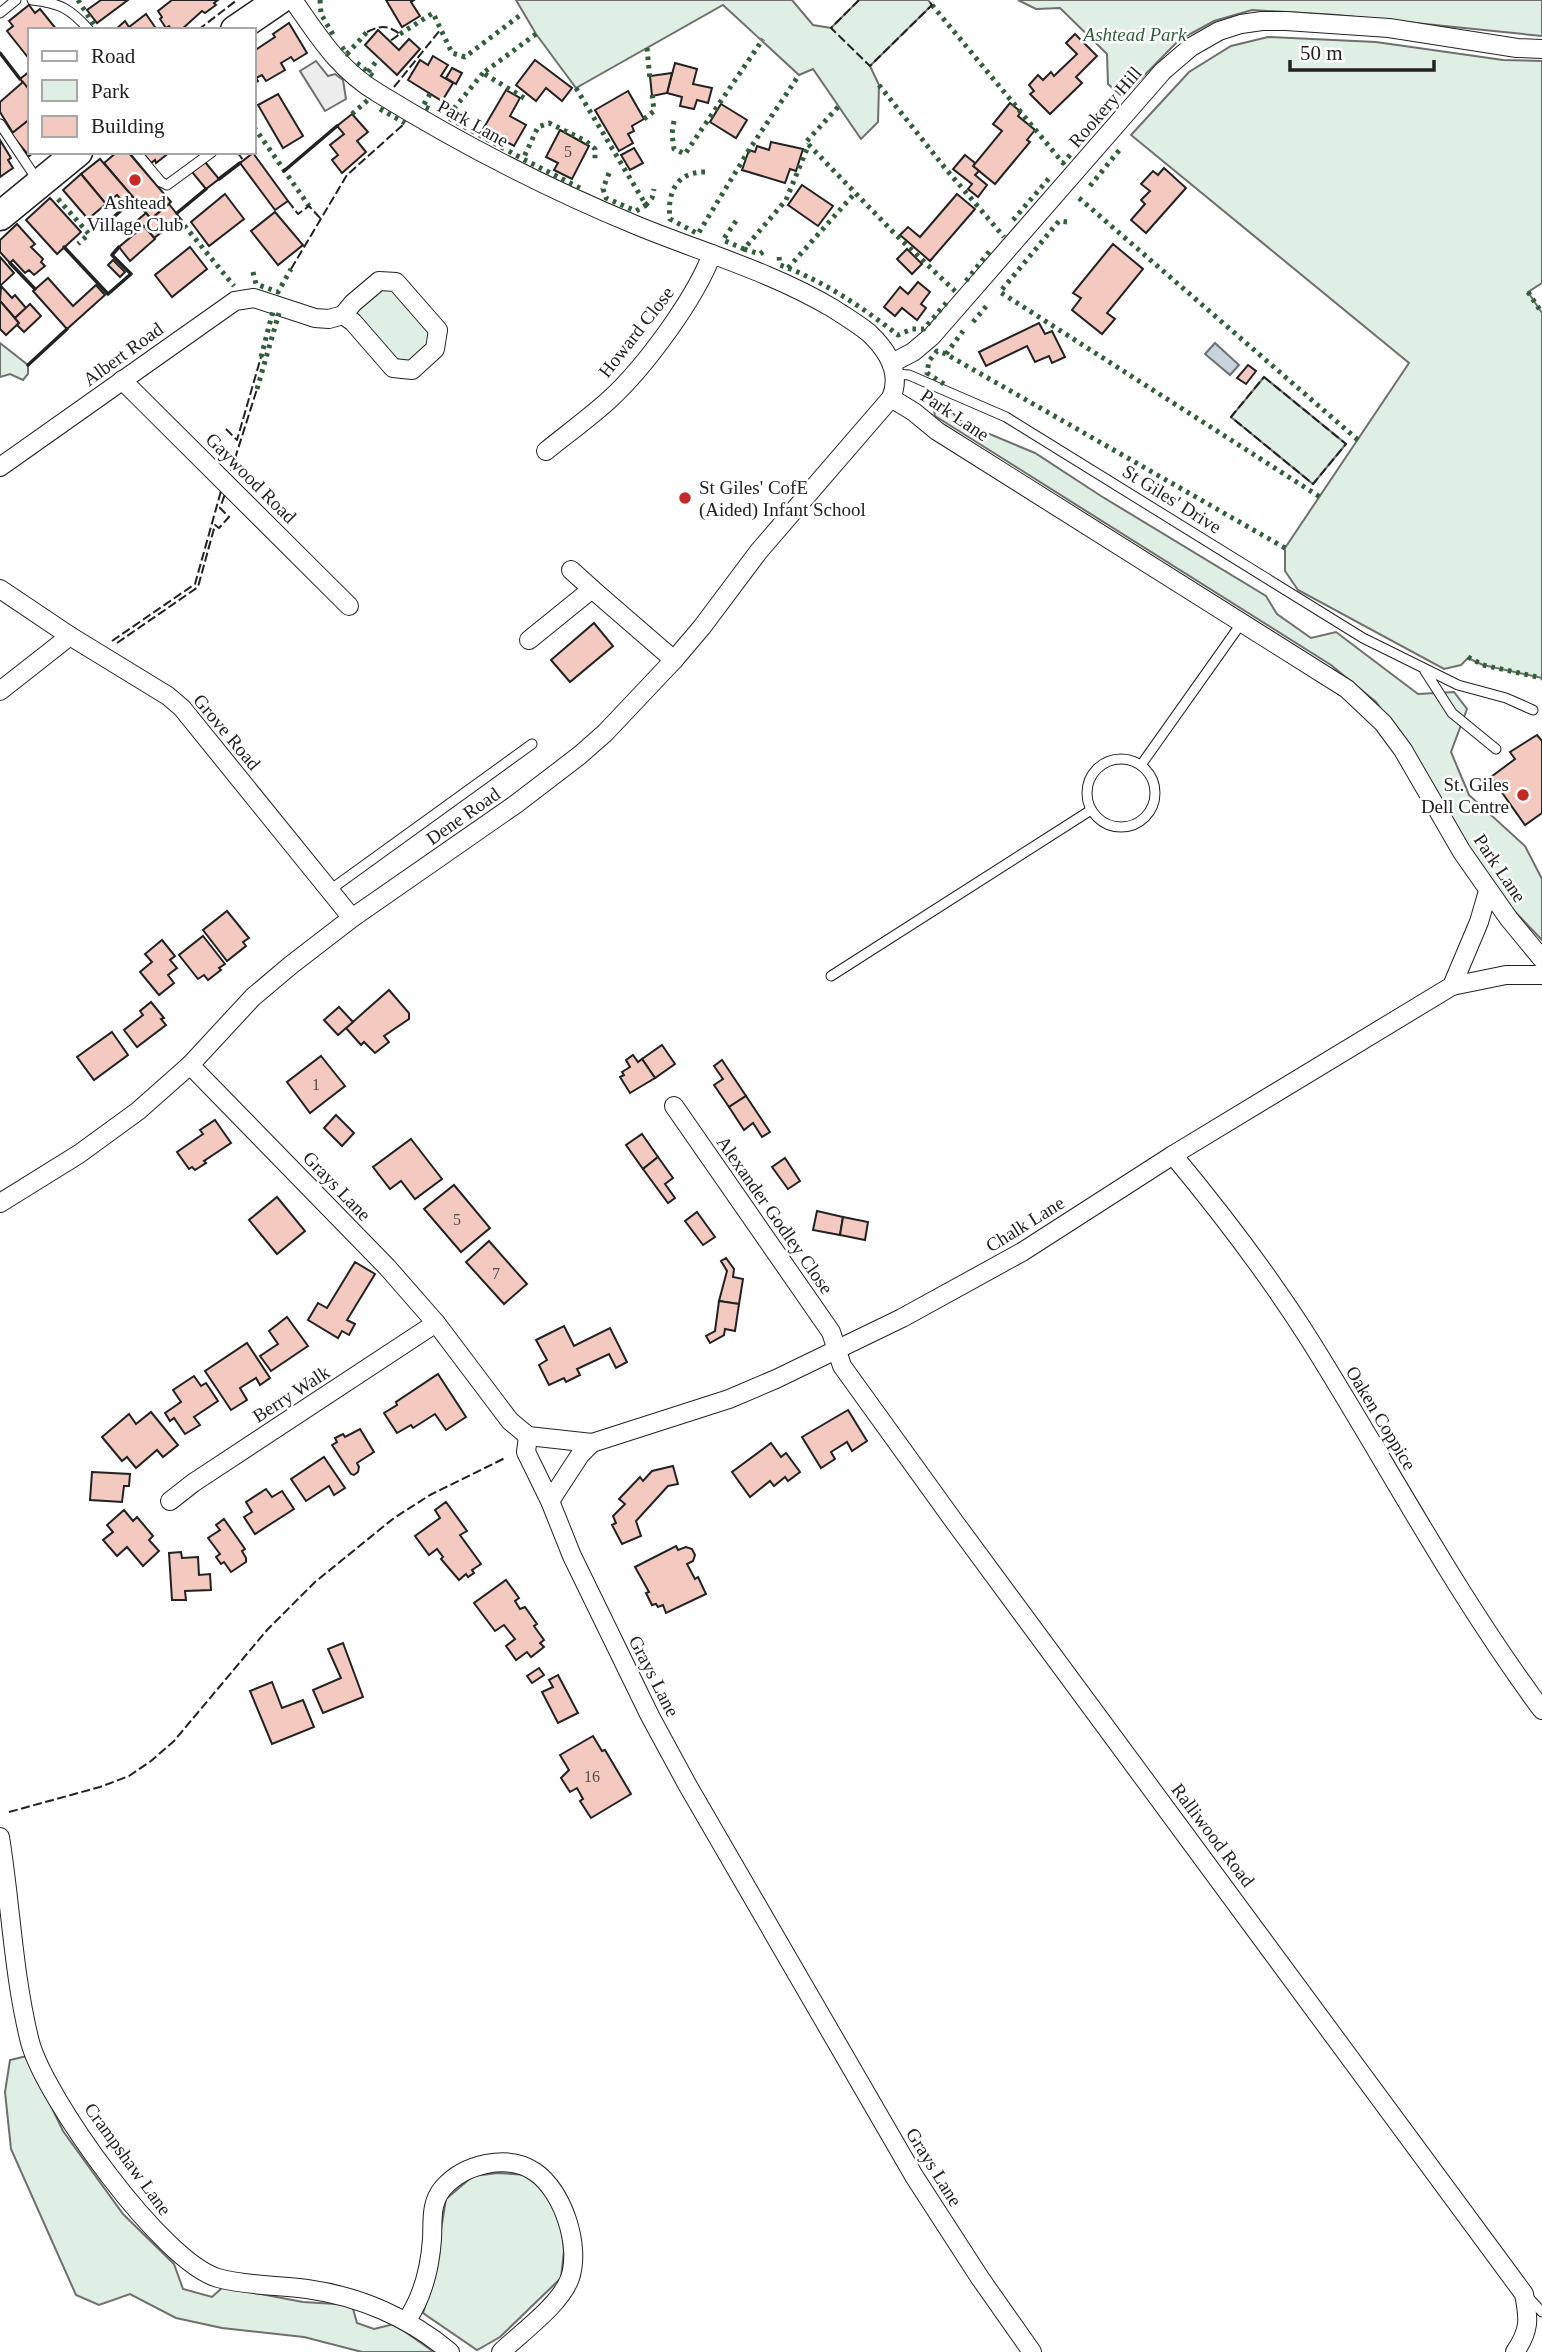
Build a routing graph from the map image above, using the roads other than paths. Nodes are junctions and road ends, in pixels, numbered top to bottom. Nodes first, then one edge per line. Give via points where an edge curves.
1 (16, 0) edge
2 (32, 0) edge
3 (279, 0) edge
4 (293, 0) edge
5 (0, 13) edge
6 (87, 28) edge
7 (238, 28) edge
8 (1542, 49) edge
9 (0, 124) edge
10 (76, 154) edge
11 (138, 154) edge
12 (209, 154) edge
13 (40, 183) junction
14 (0, 216) edge
15 (712, 254) junction
16 (343, 315) junction
17 (894, 368) junction
18 (122, 380) junction
19 (891, 398) junction
20 (546, 451) dead end
21 (0, 467) edge
22 (570, 570) dead end
23 (0, 589) edge
24 (592, 589) junction
25 (349, 606) dead end
26 (1243, 621) junction
27 (70, 636) junction
28 (529, 640) dead end
29 (674, 660) junction
30 (1423, 669) junction
31 (0, 691) edge
32 (1534, 710) dead end
33 (532, 744) dead end
34 (1496, 749) dead end
35 (1142, 765) junction
36 (1091, 810) junction
37 (330, 890) junction
38 (1488, 891) junction
39 (352, 918) junction
40 (1542, 959) edge
41 (1542, 975) edge
42 (831, 976) dead end
43 (1452, 986) junction
44 (190, 1065) junction
45 (674, 1106) dead end
46 (1173, 1155) junction
47 (0, 1203) edge
48 (436, 1323) junction
49 (835, 1349) junction
50 (528, 1436) junction
51 (592, 1443) junction
52 (170, 1501) dead end
53 (550, 1501) junction
54 (1542, 1710) edge
55 (0, 1838) edge
56 (1524, 2294) junction
57 (1542, 2312) edge
58 (407, 2320) junction
59 (450, 2352) edge
60 (501, 2352) edge
61 (1032, 2352) edge
62 (1515, 2352) edge

1 - 5 lane
2 - 6 lane via 53,2 74,13
3 - 7 highway
4 - 15 street, Park Lane via 340,65 377,93 550,188
8 - 17 street, Rookery Hill via 1389,28 1286,21 1241,24 1219,31 1163,71 932,336
9 - 13 lane
10 - 13 highway
11 - 12 lane via 167,185
13 - 14 highway
15 - 17 street, Park Lane via 793,287 844,316 869,334
15 - 20 street, Howard Close via 698,286 629,379
16 - 16 street via 379,281 396,282 438,330 435,349 412,370 393,368
16 - 18 street, Albert Road via 315,318 254,298 235,301
17 - 19 street, Park Lane via 896,387
17 - 30 lane, St Giles' Drive via 1006,417 1363,638
18 - 21 street, Albert Road
18 - 25 street, Gaywood Road
19 - 26 street, Park Lane
19 - 29 street, Dene Road via 759,551
22 - 24 street
23 - 27 street, Grove Road
24 - 28 street
24 - 29 street
26 - 35 lane
26 - 38 street, Park Lane via 1347,688 1383,723
27 - 31 street
27 - 37 street, Grove Road via 181,708
29 - 39 street, Dene Road via 580,755
30 - 32 lane, St Giles' Drive
30 - 34 lane, St Giles' Drive via 1452,713
33 - 37 lane, Dene Road
35 - 36 lane via 1127,759 1111,760 1098,768 1089,780 1086,796
35 - 36 lane via 1156,792 1144,819 1131,827 1115,827 1101,822
36 - 42 lane
37 - 39 street, Grove Road
38 - 40 street, Park Lane
38 - 43 street
39 - 44 street, Dene Road via 253,997
41 - 43 street, Chalk Lane via 1506,975
43 - 46 street, Chalk Lane
44 - 47 street, Dene Road via 79,1154
44 - 48 street, Grays Lane via 387,1266
45 - 49 street, Alexander Godley Close via 831,1332
46 - 49 street, Chalk Lane via 1021,1252
46 - 54 street, Oaken Coppice via 1311,1341 1451,1577
48 - 50 street, Grays Lane via 510,1421
48 - 52 street, Berry Walk
49 - 51 street, Chalk Lane via 729,1399
49 - 56 street, Ralliwood Road via 842,1366 956,1524
50 - 51 street, Chalk Lane
50 - 53 street, Grays Lane via 526,1452
51 - 53 street
53 - 61 street, Grays Lane via 610,1636 688,1786 914,2176
55 - 58 street, Crampshaw Lane via 15,1965 36,2057 68,2114 146,2221 183,2258 214,2277 340,2295
56 - 57 lane
56 - 62 street via 1529,2318 1525,2337
58 - 59 street, Crampshaw Lane
58 - 60 street via 425,2281 433,2208 442,2189 480,2165 521,2165 537,2173 566,2214 574,2262 562,2294

